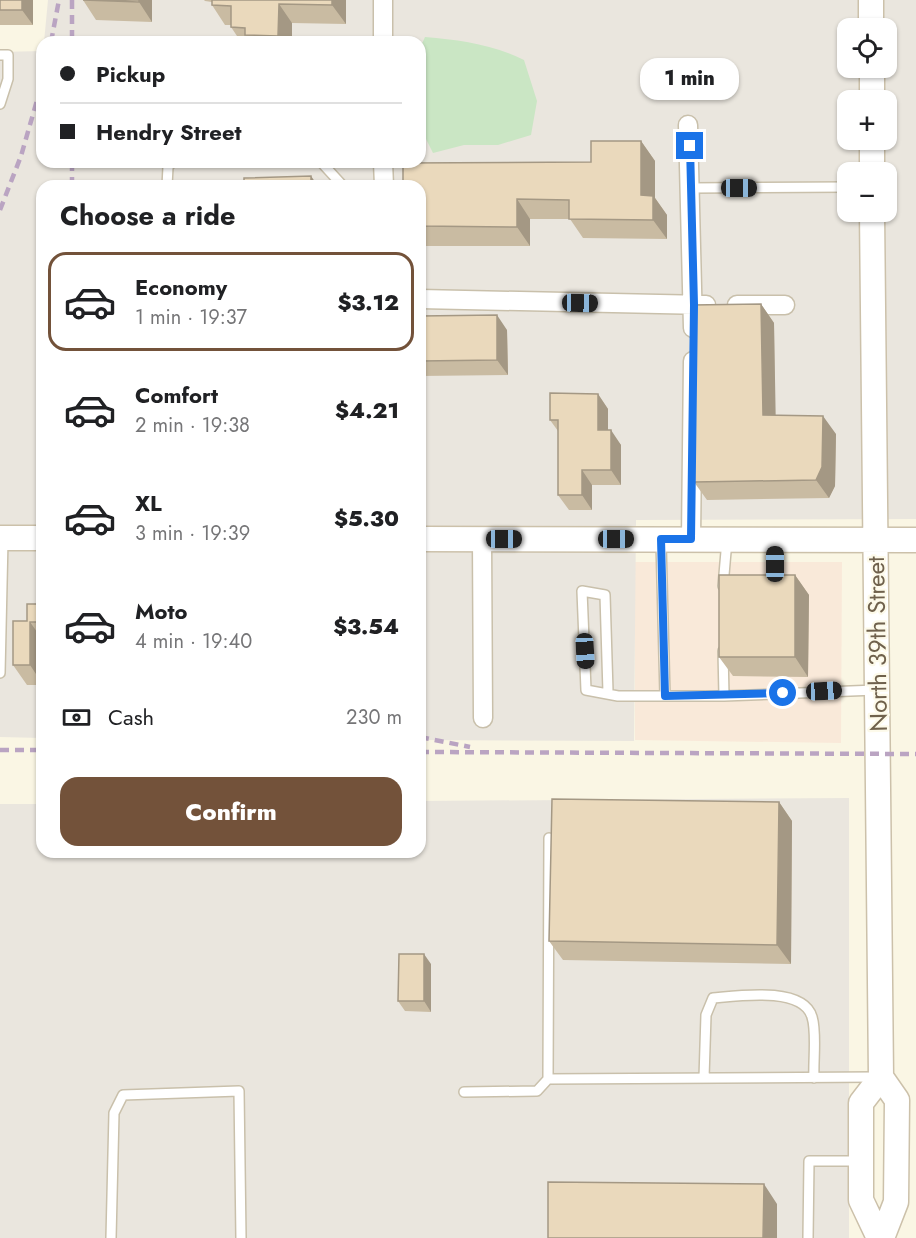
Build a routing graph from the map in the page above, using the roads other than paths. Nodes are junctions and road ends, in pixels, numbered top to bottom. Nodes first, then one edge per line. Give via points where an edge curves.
1 (383, 0) edge
2 (871, 0) edge
3 (871, 18) edge
4 (383, 36) edge
5 (0, 55) edge
6 (0, 104) edge
7 (688, 125) dead end
8 (326, 168) edge
9 (338, 180) edge
10 (837, 187) edge
11 (692, 188) junction
12 (872, 222) edge
13 (426, 299) edge
14 (694, 305) junction
15 (785, 305) dead end
16 (2, 538) edge
17 (36, 538) edge
18 (426, 539) edge
19 (482, 539) junction
20 (661, 539) junction
21 (691, 539) junction
22 (727, 540) junction
23 (775, 540) junction
24 (876, 540) junction
25 (916, 540) edge
26 (723, 582) junction
27 (733, 582) edge
28 (764, 582) edge
29 (723, 594) edge
30 (723, 639) edge
31 (0, 674) edge
32 (878, 690) junction
33 (608, 692) junction
34 (665, 696) junction
35 (724, 696) junction
36 (483, 718) dead end
37 (549, 838) edge
38 (881, 1077) junction
39 (704, 1078) junction
40 (814, 1078) junction
41 (548, 1079) junction
42 (464, 1092) dead end
43 (861, 1161) junction
44 (111, 1238) edge
45 (241, 1238) edge
46 (808, 1238) edge
47 (880, 1238) edge

1 - 4 street
2 - 3 main road
5 - 6 lane via 8,55 8,79
7 - 11 street
8 - 9 lane
10 - 11 lane
11 - 14 street
12 - 24 main road, North 39th Street
13 - 14 street
14 - 15 street
14 - 21 street
16 - 17 main road
16 - 31 lane
18 - 19 main road
19 - 20 main road
19 - 36 street
20 - 21 main road
20 - 34 lane
21 - 22 main road
22 - 23 main road
22 - 26 lane
23 - 24 main road
23 - 28 lane via 775,582
24 - 25 main road
24 - 32 main road, North 39th Street
26 - 27 lane
26 - 29 lane
30 - 35 lane
32 - 35 lane
32 - 38 main road, North 39th Street
33 - 33 lane via 605,595 582,591 586,690
33 - 34 lane via 618,696
34 - 35 lane
37 - 41 lane
38 - 40 lane
38 - 43 main road via 861,1103
38 - 47 main road via 897,1100 896,1202
39 - 40 lane
39 - 40 lane via 706,1015 713,998 763,993 800,1001 812,1016
39 - 41 lane
41 - 42 lane via 537,1091
43 - 46 lane via 809,1161
43 - 47 main road via 861,1200
44 - 45 lane via 114,1113 123,1095 239,1091

